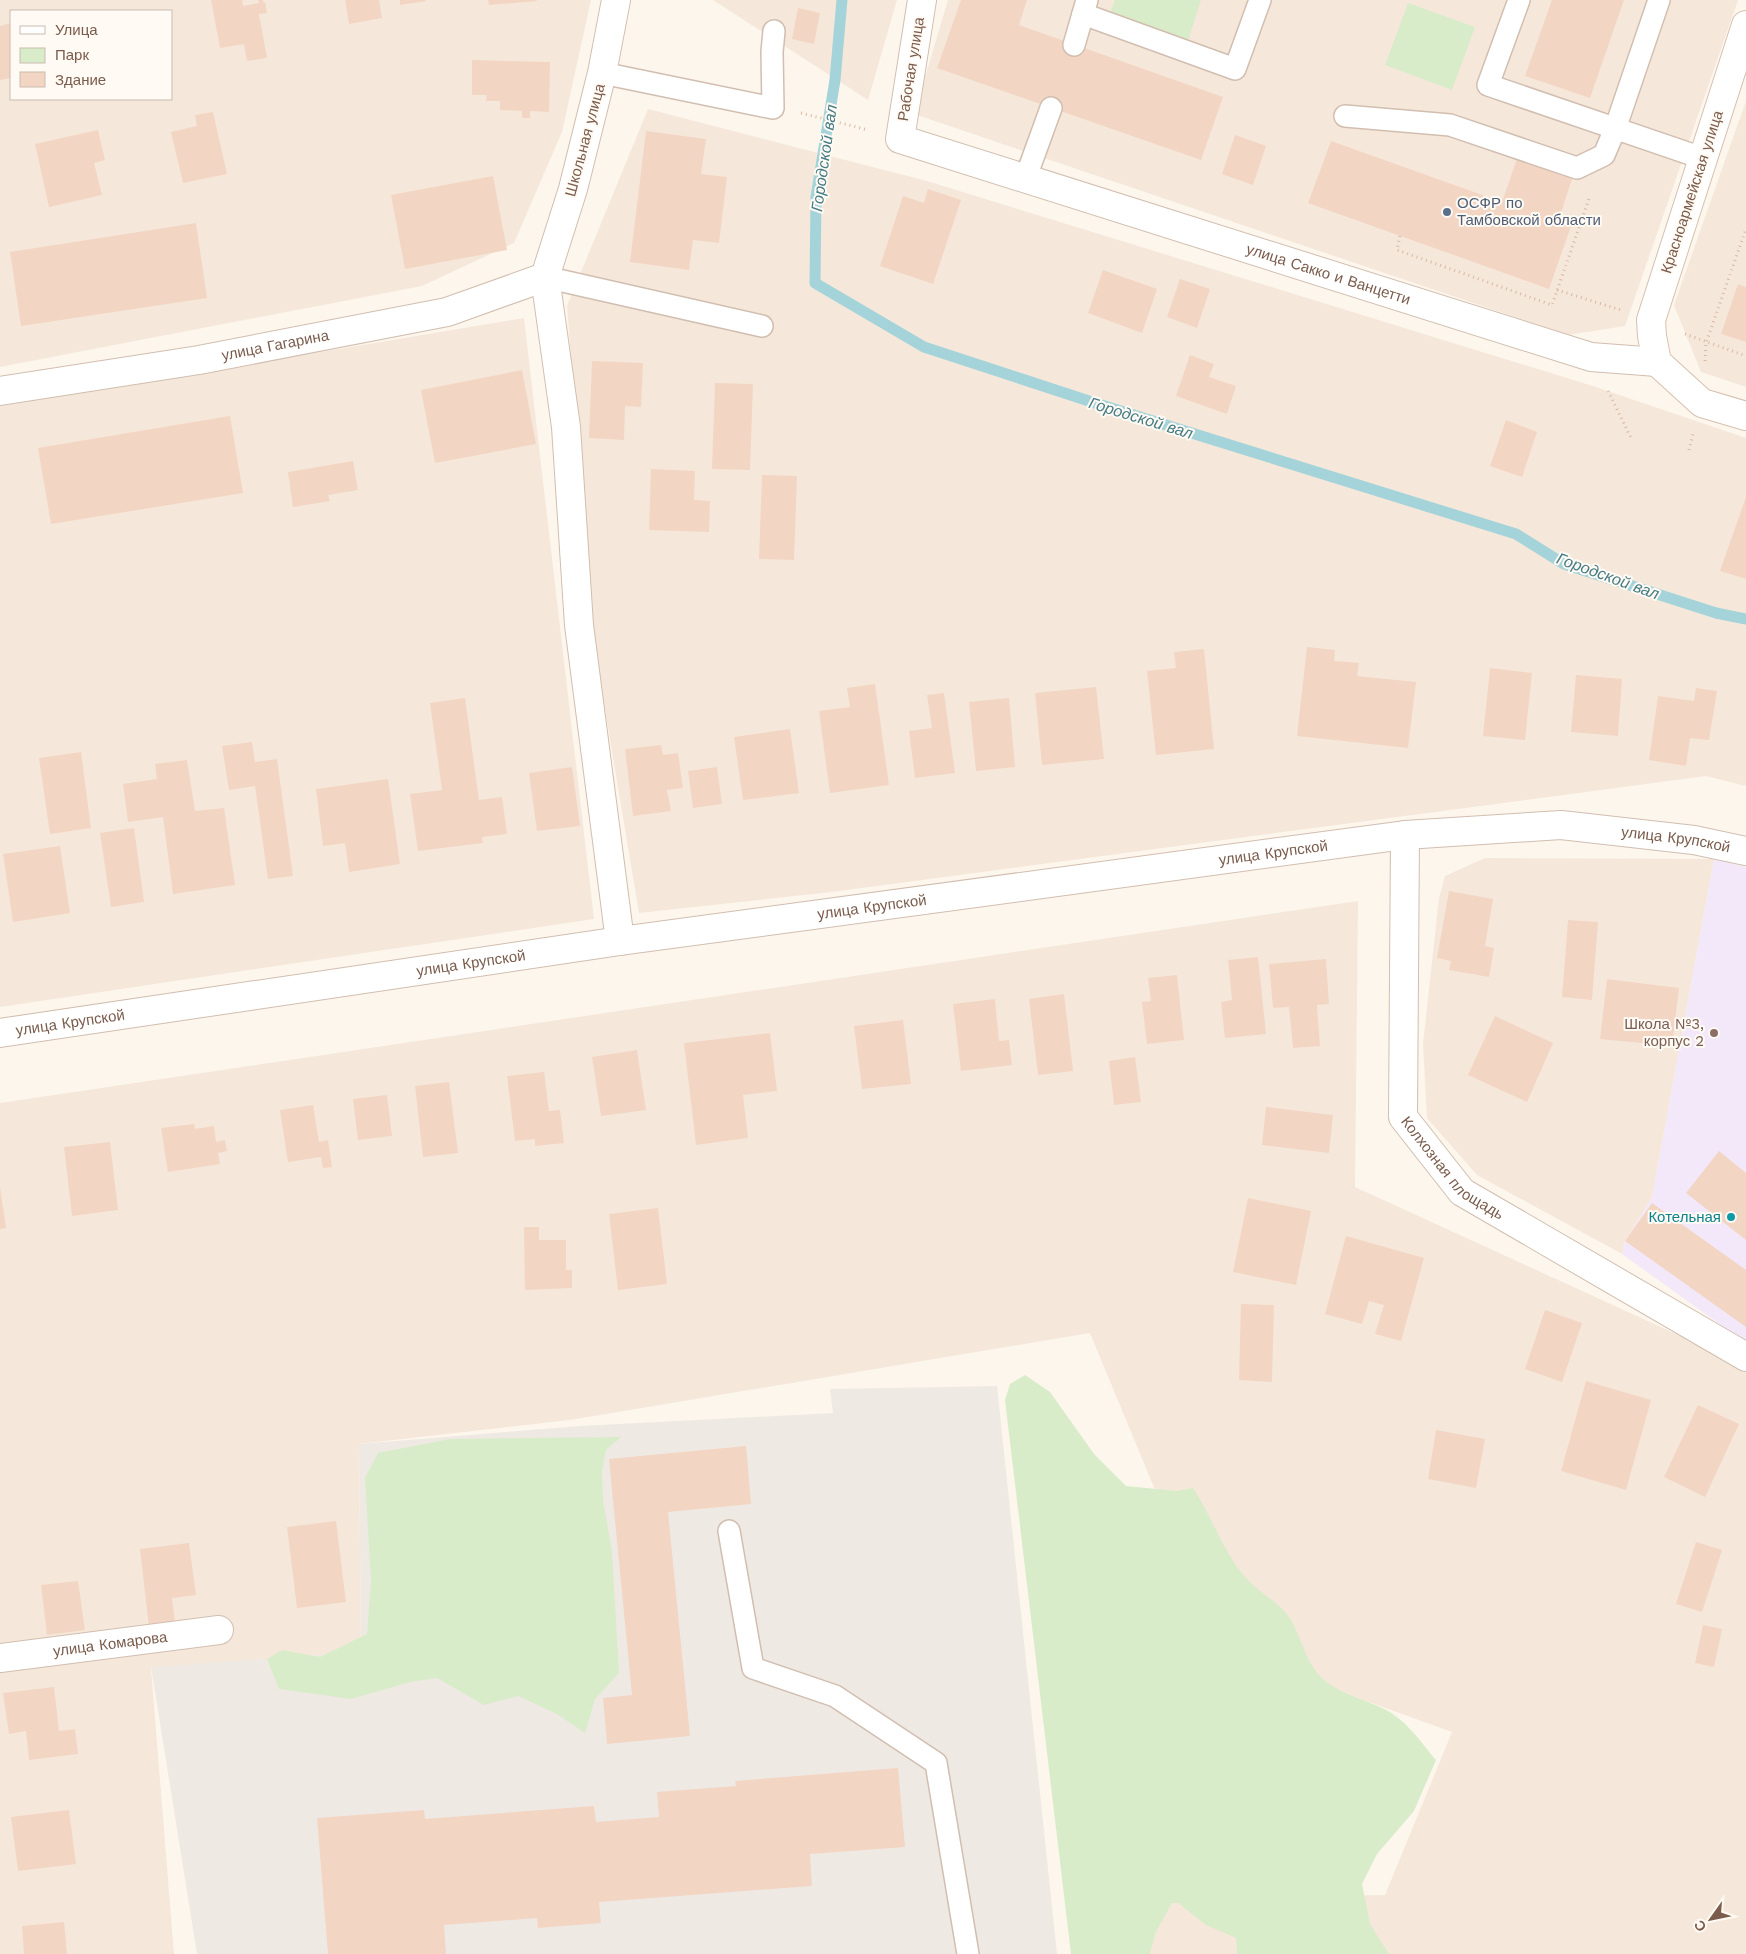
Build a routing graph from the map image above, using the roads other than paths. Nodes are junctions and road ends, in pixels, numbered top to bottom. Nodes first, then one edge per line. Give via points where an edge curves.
1 (616, 0) edge
2 (922, 0) edge
3 (1260, 0) edge
4 (1520, 0) edge
5 (1659, 0) edge
6 (1085, 7) edge
7 (1746, 25) edge
8 (774, 32) dead end
9 (1074, 44) dead end
10 (602, 72) junction
11 (1051, 108) dead end
12 (1345, 116) dead end
13 (1615, 129) junction
14 (900, 139) joint
15 (1702, 158) junction
16 (1026, 177) junction
17 (545, 277) junction
18 (762, 326) dead end
19 (1657, 362) junction
20 (0, 391) edge
21 (1746, 416) edge
22 (1405, 835) junction
23 (1746, 851) edge
24 (620, 941) junction
25 (0, 1032) edge
26 (1746, 1358) edge
27 (729, 1531) dead end
28 (220, 1630) dead end
29 (0, 1658) edge
30 (968, 1954) edge

1 - 10 street, Школьная улица
2 - 14 street, Рабочая улица
3 - 6 lane via 1235,70
4 - 13 lane via 1488,85
5 - 13 lane
6 - 9 lane
7 - 15 street, Красноармейская улица
8 - 10 lane via 773,108
10 - 17 street, Школьная улица via 573,189
11 - 16 lane
12 - 13 lane via 1450,125 1577,168 1604,155
13 - 15 lane
14 - 16 street, улица Сакко и Ванцетти
15 - 19 street, Красноармейская улица via 1651,320
16 - 19 street, улица Сакко и Ванцетти via 1591,357
17 - 18 lane
17 - 20 street, улица Гагарина via 447,312 200,360
17 - 24 street via 566,428 579,625
19 - 21 street via 1702,402
22 - 23 street, улица Крупской via 1561,825 1694,840
22 - 24 street, улица Крупской
22 - 26 street, Колхозная площадь via 1403,1117 1462,1192
24 - 25 street, улица Крупской
27 - 30 lane via 753,1668 835,1696 936,1763
28 - 29 street, улица Комарова

